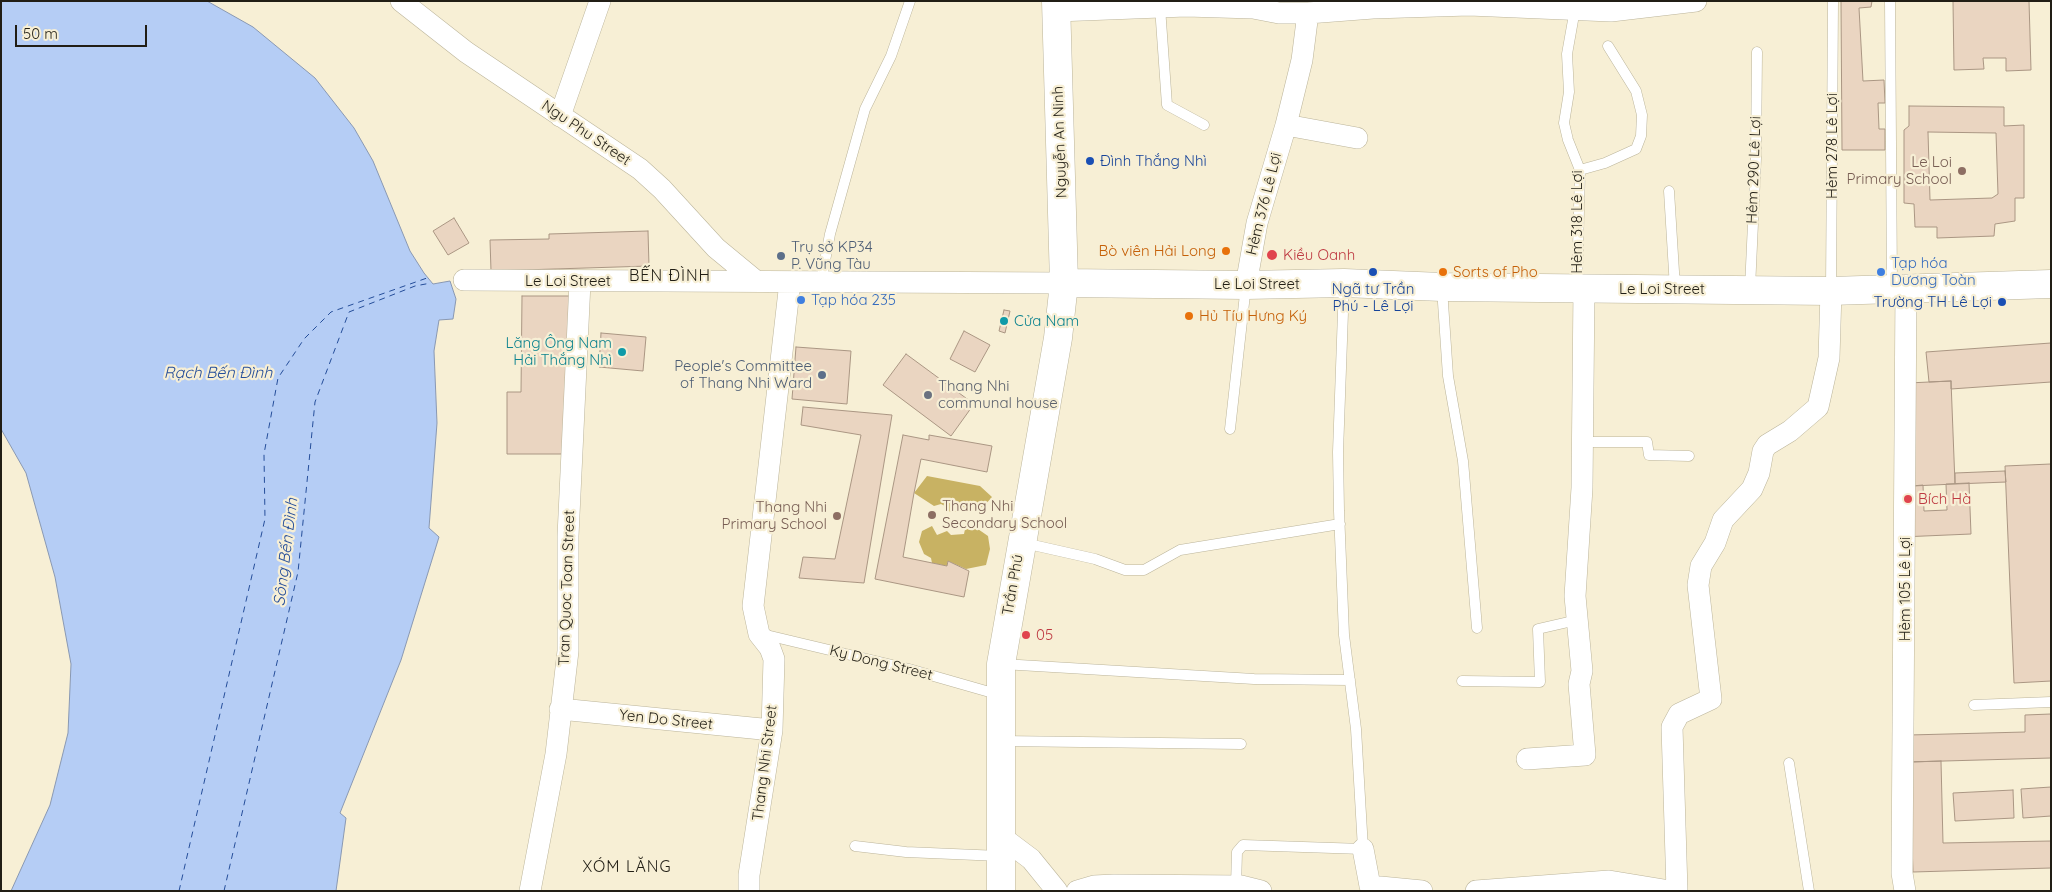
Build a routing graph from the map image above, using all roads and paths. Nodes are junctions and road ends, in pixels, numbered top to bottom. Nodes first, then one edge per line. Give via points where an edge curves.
1 (401, 1) edge
2 (600, 1) edge
3 (910, 1) edge
4 (1696, 1) edge
5 (1833, 1) edge
6 (1890, 1) edge
7 (1213, 4) edge
8 (1415, 4) edge
9 (1056, 6) edge
10 (1611, 6) edge
11 (1160, 7) junction
12 (1575, 9) junction
13 (1308, 14) junction
14 (1608, 46) dead end
15 (1757, 52) dead end
16 (560, 116) junction
17 (1204, 125) dead end
18 (1286, 125) junction
19 (1357, 138) dead end
20 (1580, 170) junction
21 (1670, 191) dead end
22 (464, 280) dead end
23 (756, 281) junction
24 (580, 282) junction
25 (790, 282) junction
26 (821, 282) junction
27 (1064, 283) junction
28 (1344, 283) junction
29 (1246, 284) junction
30 (2051, 284) edge
31 (1442, 287) junction
32 (1580, 288) junction
33 (1899, 288) junction
34 (1675, 289) junction
35 (1750, 289) junction
36 (1832, 291) junction
37 (1230, 429) dead end
38 (1583, 442) junction
39 (1689, 456) dead end
40 (1340, 524) junction
41 (1021, 542) junction
42 (1577, 620) junction
43 (1477, 628) dead end
44 (759, 634) junction
45 (1001, 664) junction
46 (1350, 680) junction
47 (1462, 681) dead end
48 (1002, 695) junction
49 (2051, 702) edge
50 (1974, 705) dead end
51 (560, 709) junction
52 (772, 730) junction
53 (1000, 741) junction
54 (1241, 744) dead end
55 (1527, 759) dead end
56 (1789, 763) dead end
57 (1000, 845) junction
58 (855, 846) dead end
59 (1363, 849) junction
60 (1236, 886) junction
61 (1370, 888) edge
62 (530, 891) edge
63 (749, 891) edge
64 (1001, 891) edge
65 (1057, 891) edge
66 (1077, 891) edge
67 (1261, 891) edge
68 (1422, 891) edge
69 (1476, 891) edge
70 (1670, 891) edge
71 (1677, 891) edge
72 (1809, 891) edge
73 (1905, 891) edge

1 - 16 street, Ngu Phu Street via 466,52
2 - 16 street
3 - 26 lane via 891,56 865,109 830,234
4 - 10 street
5 - 36 lane, Hẻm 278 Lê Lợi
6 - 33 lane
7 - 11 street
7 - 13 street
8 - 12 street
8 - 13 street
9 - 11 street
9 - 27 main road, Nguyễn An Ninh
10 - 12 street
11 - 17 lane via 1167,105
12 - 20 lane, Hẻm 318 Lê Lợi via 1567,54 1569,92 1564,123
13 - 18 street, Hẻm 376 Lê Lợi via 1302,60
14 - 20 lane via 1636,90 1642,115 1641,136 1636,149
15 - 35 lane, Hẻm 290 Lê Lợi
16 - 23 street, Ngu Phu Street via 640,170 716,248
18 - 19 street
18 - 29 street, Hẻm 376 Lê Lợi via 1257,224
20 - 32 lane, Hẻm 318 Lê Lợi
21 - 34 lane
22 - 24 street, Le Loi Street
23 - 24 street, Le Loi Street
23 - 25 street, Le Loi Street
24 - 51 street, Tran Quoc Toan Street via 568,536 568,651
25 - 26 street, Le Loi Street
25 - 44 street, Thang Nhi Street via 754,606
26 - 27 street, Le Loi Street
27 - 29 main road, Le Loi Street
27 - 41 main road, Trần Phú via 1058,338
28 - 29 main road, Le Loi Street
28 - 31 main road, Le Loi Street
28 - 40 lane via 1338,452
29 - 37 lane
30 - 33 main road, Le Loi Street
31 - 32 main road, Le Loi Street
31 - 43 lane via 1448,376 1463,461
32 - 34 main road, Le Loi Street
32 - 38 street
33 - 36 main road, Le Loi Street
33 - 73 street, Hẻm 105 Lê Lợi via 1902,873
34 - 35 main road, Le Loi Street
35 - 36 main road, Le Loi Street
36 - 71 street via 1829,358 1818,407 1790,431 1767,445 1752,489 1723,520 1701,566 1698,586 1711,700 1679,714 1672,727
38 - 39 lane via 1647,442 1649,456
38 - 42 street via 1575,596
40 - 41 lane via 1180,550 1144,570 1125,570 1095,559
40 - 46 lane via 1344,635
41 - 45 main road, Trần Phú
42 - 47 lane via 1538,629 1540,682
42 - 55 street via 1584,754
44 - 48 lane, Ky Dong Street via 909,669
44 - 52 street, Thang Nhi Street via 774,659
45 - 46 lane via 1254,679
45 - 48 main road, Trần Phú
46 - 59 lane
48 - 53 main road, Trần Phú
49 - 50 lane
51 - 52 street, Yen Do Street
51 - 62 street, Tran Quoc Toan Street via 556,754
52 - 63 street, Thang Nhi Street
53 - 54 lane
53 - 57 main road, Trần Phú
56 - 72 lane
57 - 58 lane via 906,852
57 - 64 main road, Trần Phú
57 - 65 street via 1031,860
59 - 60 lane via 1243,846 1237,852
59 - 61 street
60 - 66 street via 1103,885
60 - 67 street
61 - 68 street
69 - 70 street via 1609,881

